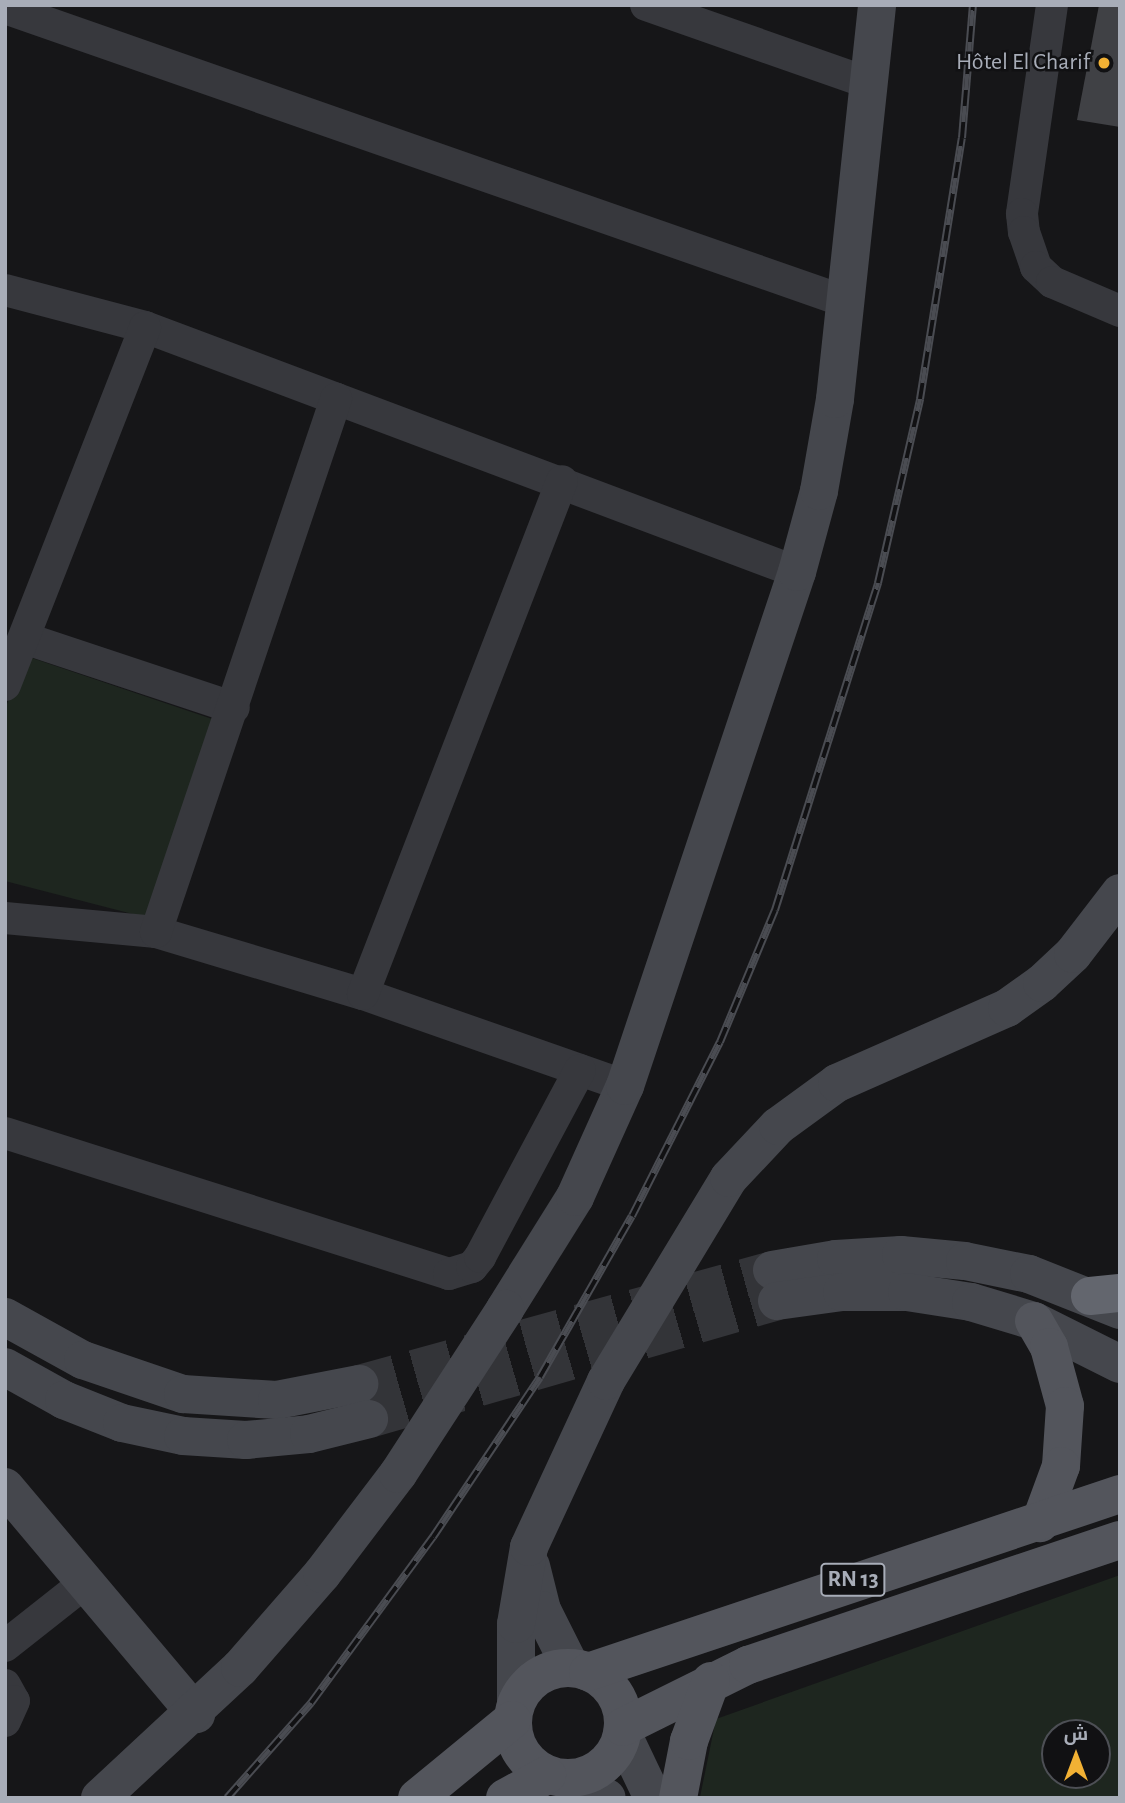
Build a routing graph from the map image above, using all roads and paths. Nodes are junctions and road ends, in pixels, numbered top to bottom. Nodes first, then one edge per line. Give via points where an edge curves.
1 (646, 5) edge
2 (877, 5) edge
3 (1052, 5) edge
4 (5, 8) edge
5 (869, 83) junction
6 (5, 290) edge
7 (844, 301) junction
8 (1120, 311) edge
9 (145, 327) junction
10 (336, 399) junction
11 (562, 481) junction
12 (797, 572) junction
13 (24, 638) junction
14 (5, 685) edge
15 (234, 708) junction
16 (1120, 893) edge
17 (5, 918) edge
18 (156, 932) junction
19 (363, 994) junction
20 (580, 1070) junction
21 (625, 1086) junction
22 (5, 1133) edge
23 (1110, 1300) edge
24 (5, 1317) edge
25 (1034, 1321) junction
26 (1120, 1364) edge
27 (5, 1367) edge
28 (5, 1487) edge
29 (1120, 1494) edge
30 (1041, 1522) junction
31 (1120, 1540) edge
32 (529, 1546) junction
33 (86, 1582) junction
34 (5, 1646) edge
35 (580, 1670) junction
36 (711, 1681) junction
37 (5, 1685) edge
38 (514, 1711) junction
39 (196, 1714) junction
40 (5, 1721) edge
41 (622, 1730) junction
42 (556, 1776) junction
43 (100, 1798) edge
44 (416, 1798) edge
45 (505, 1798) edge
46 (607, 1798) edge
47 (653, 1798) edge
48 (678, 1798) edge

1 - 5 street
2 - 5 street
3 - 8 street via 1022,214 1024,232 1035,267 1052,282
4 - 7 street
5 - 7 street
6 - 9 street
7 - 12 street via 835,400
9 - 10 street
9 - 13 street
10 - 11 street
10 - 15 street
11 - 12 street
11 - 19 street
12 - 21 street
13 - 14 street
13 - 15 street
15 - 18 street
16 - 32 street via 1073,954 1007,1008 837,1083 752,1151 707,1207 606,1381
17 - 18 street
18 - 19 street
19 - 20 street
20 - 21 street
20 - 22 street via 480,1257 472,1267 449,1275
21 - 39 street, bridge via 575,1197 398,1474 322,1574
23 - 25 street via 1029,1275 940,1259 836,1259 775,1285 907,1292 971,1302
24 - 27 street via 83,1360 183,1394 364,1402 309,1434 246,1440 183,1436 111,1418 64,1400
25 - 26 street
25 - 30 main road via 1059,1376 1065,1426 1061,1466
28 - 33 street
29 - 30 main road, RN 13
30 - 35 main road, RN 13
31 - 36 main road, RN 13
32 - 35 street via 542,1610
32 - 38 street via 516,1624
33 - 34 street
33 - 39 street
35 - 38 main road via 538,1676
35 - 41 main road via 614,1694
36 - 41 main road, RN 13
36 - 48 main road via 689,1741
37 - 40 street via 14,1700
38 - 42 main road via 521,1753
38 - 44 main road
39 - 43 street
41 - 42 main road via 608,1761 580,1777
41 - 47 street
42 - 45 main road
42 - 46 street

